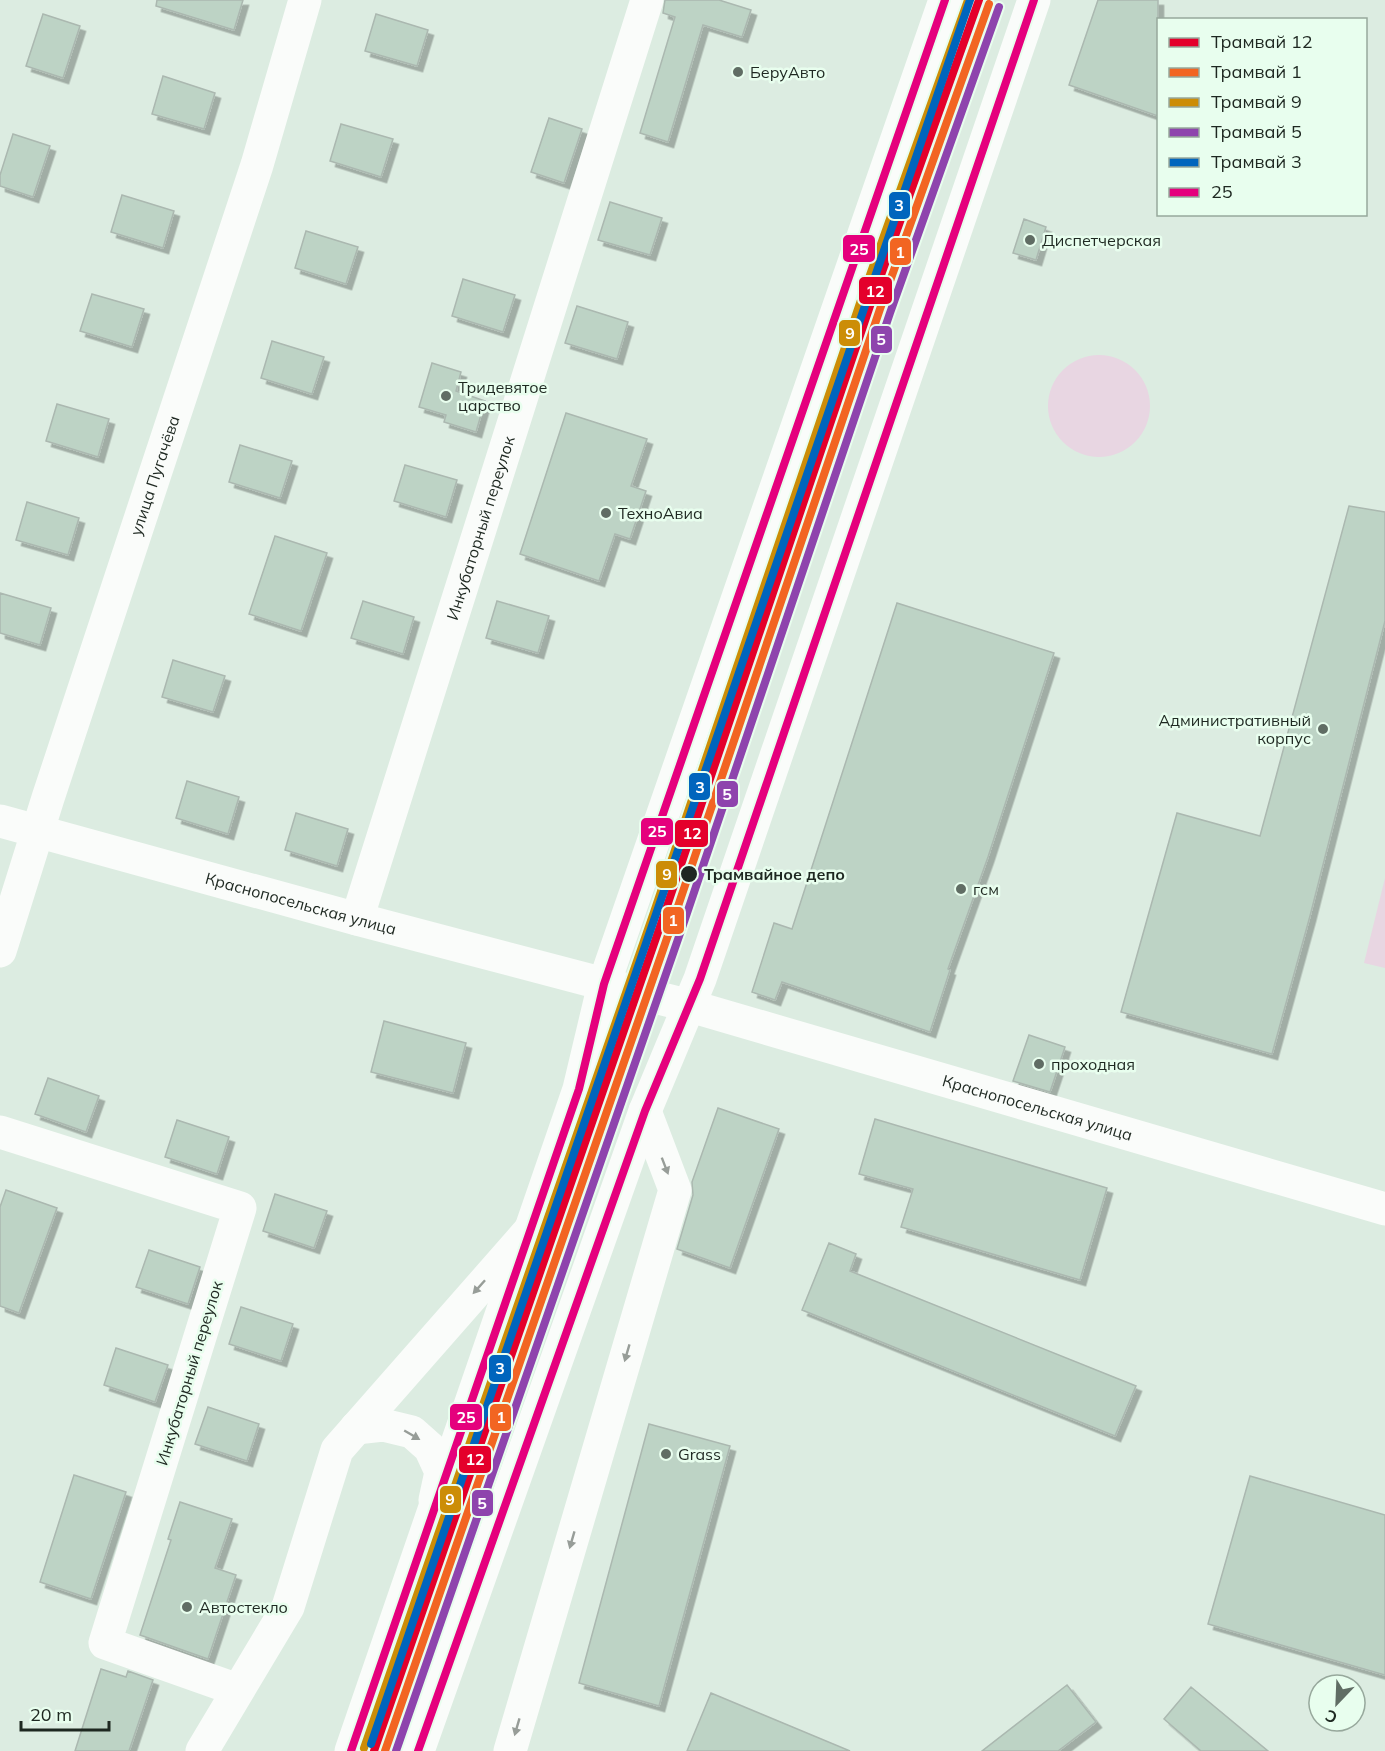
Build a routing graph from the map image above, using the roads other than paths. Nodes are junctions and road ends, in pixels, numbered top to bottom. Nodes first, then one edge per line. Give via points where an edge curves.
1 (305, 0) edge
2 (647, 0) edge
3 (945, 0) edge
4 (1034, 0) edge
5 (0, 821) edge
6 (37, 831) junction
7 (357, 919) junction
8 (0, 951) edge
9 (604, 984) junction
10 (690, 1006) junction
11 (645, 1112) junction
12 (0, 1132) edge
13 (1385, 1209) edge
14 (532, 1228) junction
15 (356, 1428) junction
16 (432, 1515) junction
17 (238, 1690) junction
18 (202, 1751) edge
19 (351, 1751) edge
20 (418, 1751) edge
21 (510, 1751) edge

1 - 6 street, улица Пугачёва via 257,165
2 - 7 street, Инкубаторный переулок
3 - 9 street
4 - 10 street
5 - 6 street, Краснопосельская улица
6 - 7 street, Краснопосельская улица
6 - 8 street, улица Пугачёва
7 - 9 street, Краснопосельская улица
9 - 10 street, Краснопосельская улица
9 - 14 street via 579,1089
10 - 11 street
10 - 13 street, Краснопосельская улица
11 - 20 street
11 -> 21 street via 675,1190
12 - 17 street, Инкубаторный переулок via 240,1208 105,1643
14 -> 15 street
14 - 16 street
15 -> 16 street via 383,1425 412,1432 430,1448 441,1472
15 - 17 street via 337,1450 288,1607
16 - 19 street
17 - 18 street

